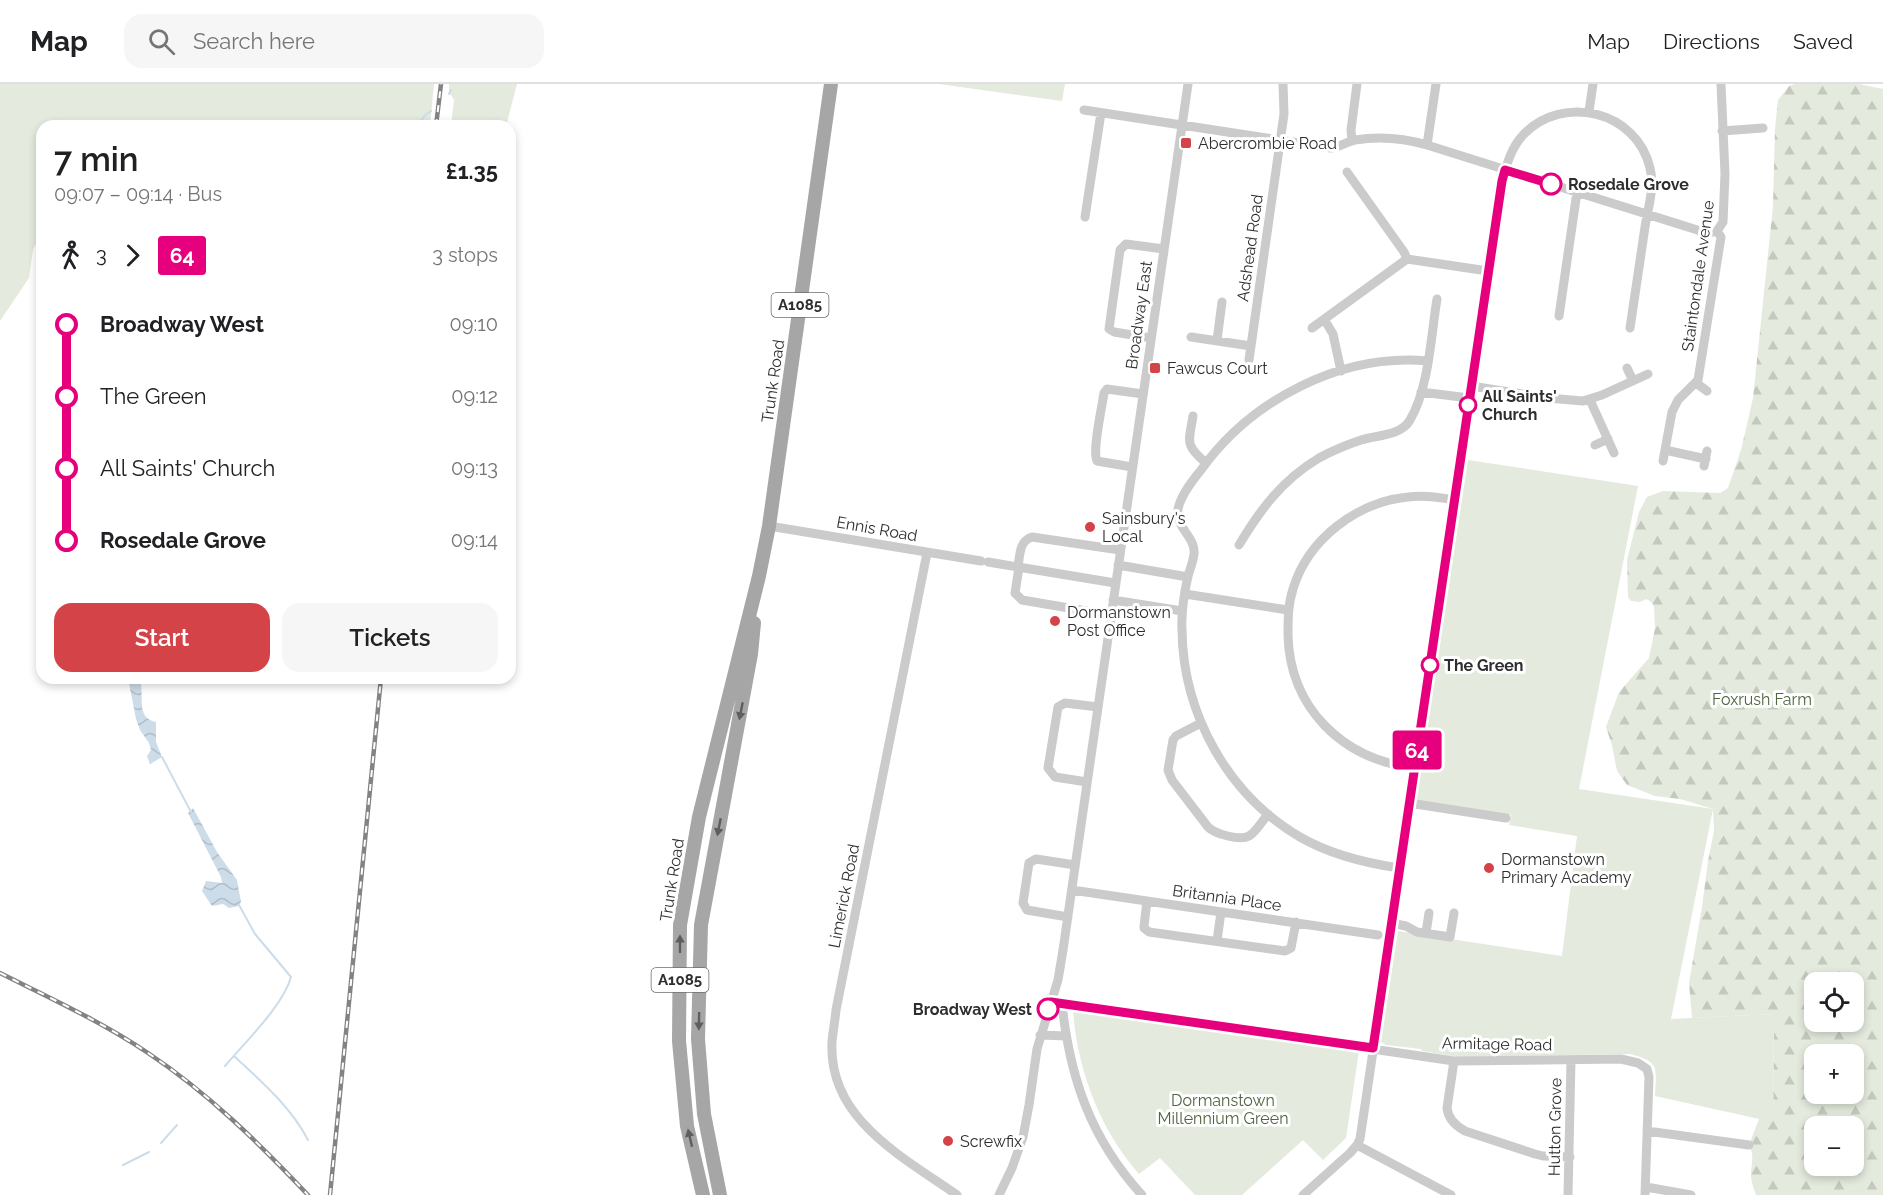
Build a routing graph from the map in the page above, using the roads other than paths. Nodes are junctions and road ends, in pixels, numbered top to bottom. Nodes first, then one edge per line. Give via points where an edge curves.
1 (831, 84) edge
2 (1188, 84) edge
3 (1283, 84) edge
4 (1357, 84) edge
5 (1436, 84) edge
6 (1593, 84) edge
7 (1721, 84) edge
8 (1084, 110) dead end
9 (1589, 111) junction
10 (1101, 113) junction
11 (1182, 125) junction
12 (1763, 128) dead end
13 (1722, 131) junction
14 (1281, 140) junction
15 (1352, 141) junction
16 (1427, 145) junction
17 (1505, 170) junction
18 (1347, 172) dead end
19 (1577, 192) junction
20 (1647, 214) junction
21 (1085, 217) dead end
22 (1717, 231) junction
23 (1164, 249) junction
24 (1407, 259) junction
25 (1488, 271) junction
26 (1437, 299) dead end
27 (1222, 302) dead end
28 (1423, 312) dead end
29 (1434, 314) junction
30 (1558, 316) dead end
31 (1324, 319) junction
32 (1630, 327) dead end
33 (1312, 328) dead end
34 (1191, 337) dead end
35 (1151, 338) junction
36 (1216, 340) junction
37 (1251, 346) junction
38 (1249, 360) dead end
39 (1428, 361) junction
40 (1627, 368) dead end
41 (1341, 370) junction
42 (1648, 374) dead end
43 (1633, 381) junction
44 (1696, 383) junction
45 (1471, 386) junction
46 (1707, 391) dead end
47 (1421, 392) junction
48 (1143, 394) junction
49 (1469, 398) junction
50 (1590, 400) junction
51 (1193, 416) dead end
52 (1608, 440) junction
53 (1595, 446) dead end
54 (1665, 450) junction
55 (1614, 453) dead end
56 (1706, 458) dead end
57 (1663, 461) dead end
58 (1206, 463) junction
59 (1132, 467) junction
60 (1454, 500) junction
61 (1251, 524) junction
62 (769, 526) junction
63 (1262, 530) dead end
64 (1239, 545) dead end
65 (1120, 550) junction
66 (927, 553) junction
67 (1118, 566) junction
68 (1018, 567) junction
69 (759, 576) junction
70 (1188, 577) junction
71 (1115, 583) junction
72 (1185, 594) junction
73 (1113, 600) junction
74 (1288, 610) junction
75 (1182, 611) junction
76 (1110, 615) junction
77 (1098, 707) junction
78 (1201, 723) junction
79 (1414, 768) junction
80 (1087, 782) junction
81 (1409, 804) junction
82 (1268, 814) junction
83 (1506, 818) dead end
84 (1075, 865) junction
85 (1399, 868) junction
86 (1072, 890) junction
87 (1147, 902) junction
88 (1221, 912) junction
89 (1429, 913) dead end
90 (1454, 913) dead end
91 (1068, 917) junction
92 (1296, 922) junction
93 (1391, 923) junction
94 (1426, 933) junction
95 (1378, 935) dead end
96 (1217, 941) junction
97 (1051, 1002) junction
98 (1062, 1004) junction
99 (1040, 1035) junction
100 (1066, 1036) junction
101 (1373, 1048) junction
102 (1571, 1060) junction
103 (1454, 1061) junction
104 (1647, 1131) junction
105 (1357, 1145) junction
106 (1749, 1145) dead end
107 (1569, 1157) junction
108 (1645, 1191) edge
109 (704, 1195) edge
110 (720, 1195) edge
111 (957, 1195) edge
112 (999, 1195) edge
113 (1142, 1195) edge
114 (1303, 1195) edge
115 (1451, 1195) edge
116 (1568, 1195) edge
117 (1691, 1195) edge

1 - 62 main road, Trunk Road / A1085
2 - 11 street, Broadway East
3 - 14 street, Adshead Road
4 - 15 street
5 - 16 street
6 - 9 street
7 - 13 street, Staintondale Avenue
8 - 10 street
9 - 17 street via 1559,114 1533,126 1516,144
9 - 20 street via 1614,120 1642,148 1652,183
10 - 11 street
10 - 21 street
11 - 14 street
11 - 23 street, Broadway East
12 - 13 street
13 - 22 street, Staintondale Avenue via 1723,222
14 - 15 street via 1331,148
14 - 37 street, Adshead Road
15 - 16 street via 1391,138
16 - 17 street
17 - 19 street
17 - 25 street
18 - 24 street
19 - 20 street
19 - 30 street
20 - 22 street via 1707,233
20 - 32 street
22 - 44 street, Staintondale Avenue via 1721,237
23 - 35 street, Broadway East
23 - 35 street via 1126,244 1120,250 1109,329
24 - 25 street
24 - 31 street
25 - 45 street
26 - 29 street
27 - 36 street
28 - 29 street
29 - 39 street
31 - 33 street
31 - 41 street via 1333,334
34 - 36 street
35 - 48 street, Broadway East
36 - 37 street
37 - 38 street, Adshead Road
39 - 41 street via 1386,361
39 - 47 street
40 - 43 street
41 - 58 street via 1260,410
42 - 43 street
43 - 50 street
44 - 46 street
44 - 54 street via 1678,400 1672,412
45 - 49 street
45 - 50 street
47 - 49 street
47 - 61 street via 1411,419 1400,430 1352,443 1313,462 1276,492
48 - 59 street, Broadway East
48 - 59 street via 1110,388 1105,391 1094,456 1097,461
49 - 60 street
50 - 52 street
51 - 58 street via 1189,446
52 - 53 street
52 - 55 street
54 - 56 street
54 - 57 street
58 - 70 street via 1178,507 1180,524 1194,549
59 - 65 street, Broadway East
60 - 74 street via 1430,496 1396,499 1349,518 1327,535 1302,566
60 - 79 street
61 - 63 street
61 - 64 street
62 - 66 street, Ennis Road
62 - 69 main road, Trunk Road / A1085
65 - 67 street
65 - 68 street via 1032,537 1022,545
66 - 68 street, Ennis Road
66 - 111 street, Limerick Road via 832,1043 838,1080 861,1122
67 - 70 street
67 - 71 street
68 - 71 street, Ennis Road
68 - 76 street via 1015,593 1022,600
109 -> 69 main road, Trunk Road / A1085 via 687,1126 679,1041 680,925 699,817
69 -> 110 main road, Trunk Road / A1085 via 751,654 700,925 698,1039 704,1114
70 - 72 street
71 - 73 street
72 - 74 street
72 - 75 street
73 - 75 street
73 - 76 street
74 - 79 street via 1289,645 1297,685 1317,718 1332,734 1363,754
75 - 78 street via 1186,673
76 - 77 street
77 - 80 street
77 - 80 street via 1065,703 1058,707 1048,768 1055,777
78 - 82 street via 1230,773
78 - 82 street via 1173,740 1168,770 1172,780 1216,832 1250,836
79 - 81 street
80 - 84 street
81 - 83 street
81 - 85 street
82 - 85 street via 1318,846 1361,861
84 - 86 street
84 - 91 street via 1032,860 1023,903 1027,910
85 - 93 street
86 - 87 street, Britannia Place
86 - 91 street
87 - 88 street, Britannia Place
87 - 96 street via 1147,930
88 - 92 street, Britannia Place
88 - 96 street
89 - 94 street
90 - 94 street via 1450,937
91 - 97 street
92 - 95 street, Britannia Place
92 - 96 street via 1293,944 1288,950
93 - 94 street
93 - 101 street
97 - 98 street, Armitage Road
97 - 99 street
98 - 100 street
98 - 101 street, Armitage Road
99 - 100 street
99 - 112 street via 1023,1137
100 - 113 street via 1090,1119 1110,1154
101 - 103 street, Armitage Road
101 - 105 street
102 - 103 street, Armitage Road
102 - 104 street, Armitage Road via 1621,1059 1647,1069
102 - 107 street, Hutton Grove
103 - 107 street via 1447,1108 1455,1124 1465,1131 1535,1154
104 - 106 street
104 - 108 street
105 - 114 street
105 - 115 street
107 - 116 street, Hutton Grove
108 - 117 street

